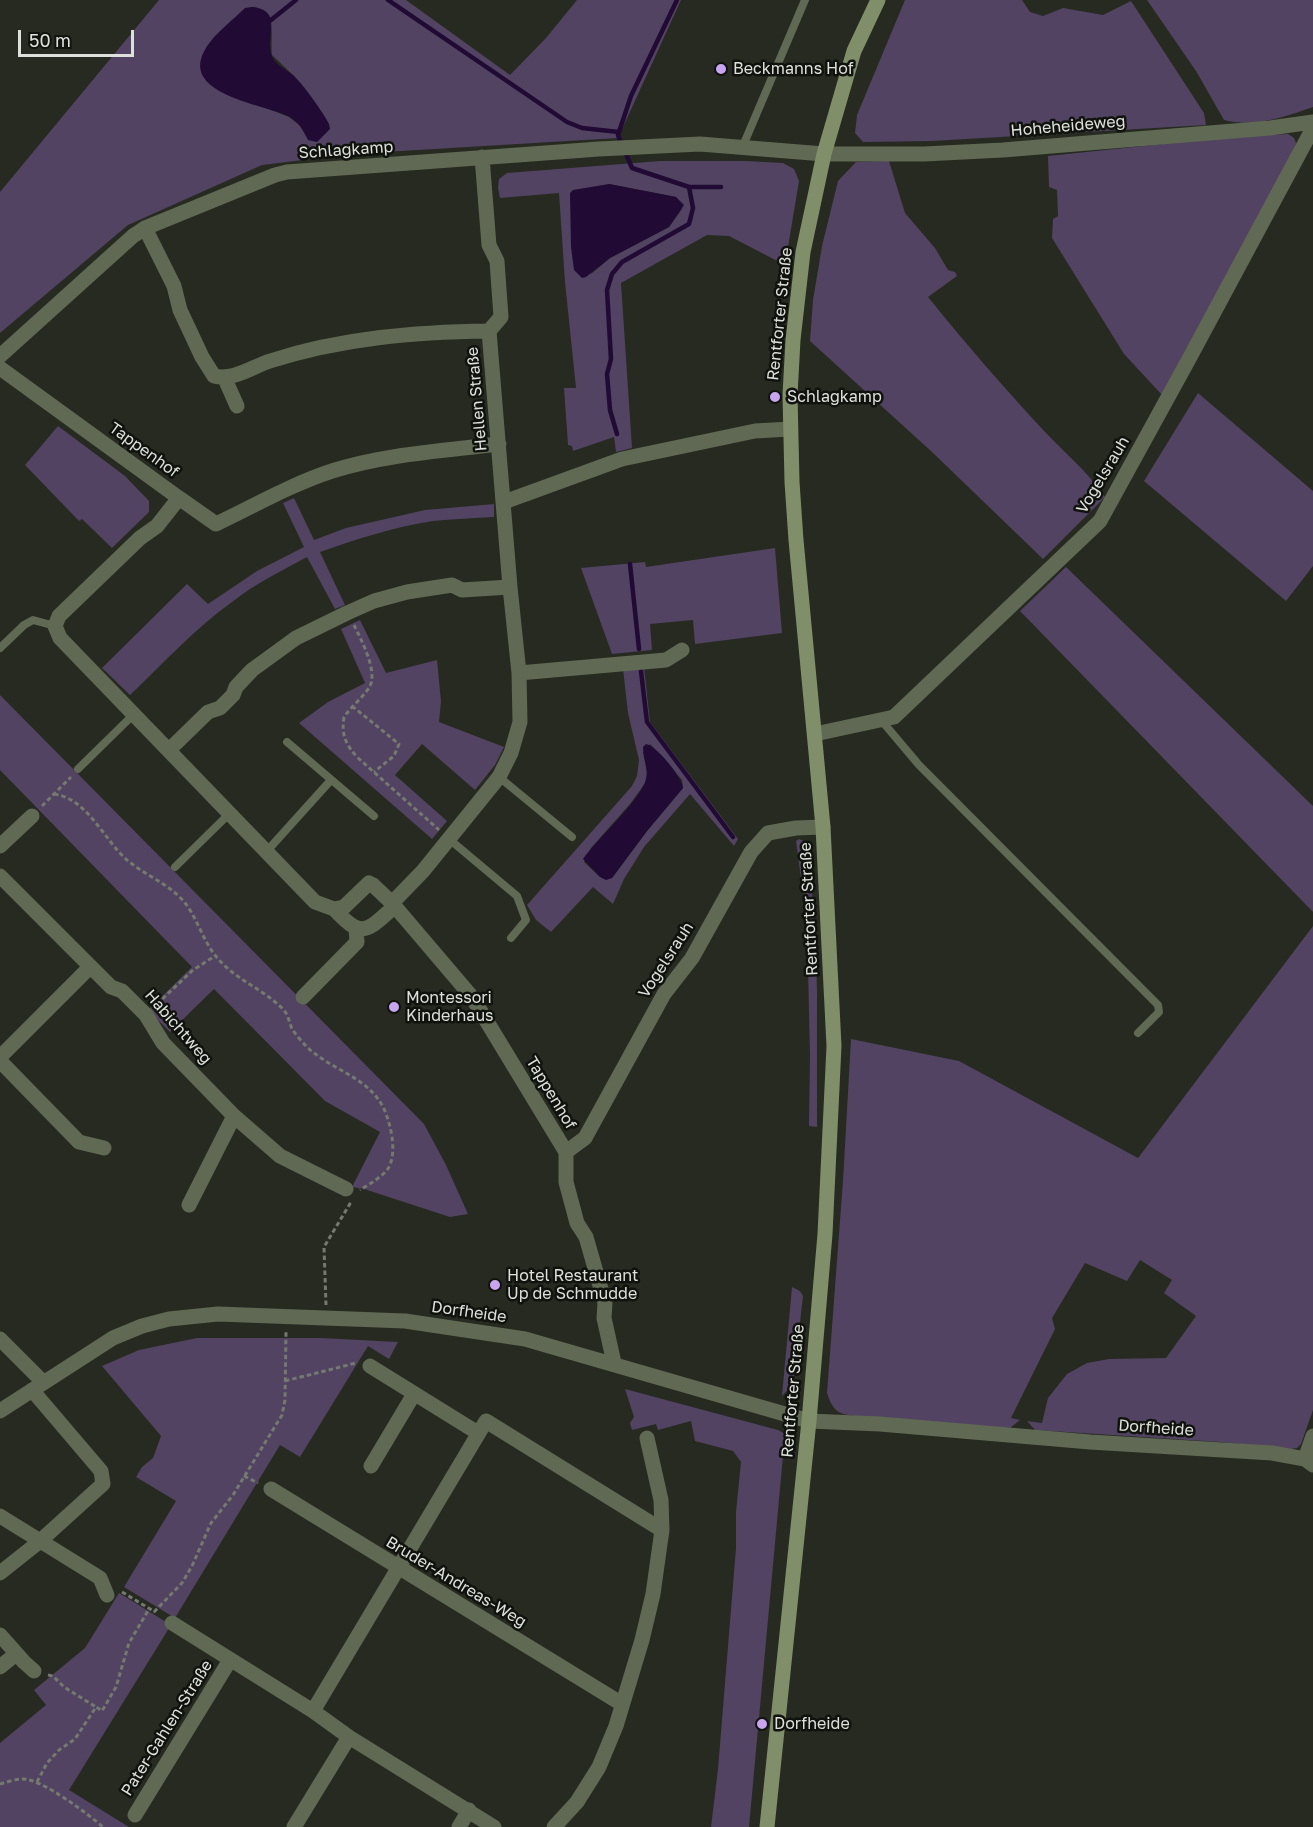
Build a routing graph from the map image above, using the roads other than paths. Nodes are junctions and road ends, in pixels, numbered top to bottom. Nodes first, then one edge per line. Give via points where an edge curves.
1 (805, 0) edge
2 (878, 0) edge
3 (1313, 122) edge
4 (1313, 128) edge
5 (742, 148) junction
6 (824, 154) junction
7 (482, 157) junction
8 (146, 228) junction
9 (489, 331) junction
10 (0, 356) edge
11 (0, 368) edge
12 (225, 379) junction
13 (237, 406) dead end
14 (790, 429) junction
15 (499, 444) junction
16 (179, 498) junction
17 (504, 502) junction
18 (510, 587) junction
19 (55, 626) junction
20 (0, 648) edge
21 (682, 650) dead end
22 (519, 673) junction
23 (133, 715) junction
24 (881, 720) junction
25 (815, 734) junction
26 (287, 742) dead end
27 (169, 750) junction
28 (78, 768) road end
29 (499, 777) junction
30 (331, 780) junction
31 (230, 813) junction
32 (32, 816) road end
33 (374, 816) dead end
34 (823, 827) junction
35 (572, 837) dead end
36 (449, 839) junction
37 (0, 846) edge
38 (267, 851) junction
39 (176, 867) dead end
40 (0, 876) edge
41 (393, 905) junction
42 (334, 909) junction
43 (356, 928) junction
44 (511, 938) dead end
45 (90, 967) junction
46 (303, 997) dead end
47 (1138, 1033) dead end
48 (0, 1059) edge
49 (234, 1116) junction
50 (104, 1148) dead end
51 (566, 1152) junction
52 (346, 1190) dead end
53 (189, 1205) dead end
54 (0, 1339) edge
55 (614, 1363) junction
56 (370, 1366) road end
57 (37, 1386) junction
58 (414, 1394) junction
59 (0, 1411) edge
60 (809, 1421) junction
61 (478, 1433) junction
62 (1313, 1436) edge
63 (646, 1438) dead end
64 (1309, 1462) edge
65 (371, 1466) dead end
66 (271, 1489) dead end
67 (0, 1516) edge
68 (662, 1530) junction
69 (39, 1542) junction
70 (399, 1568) junction
71 (0, 1573) edge
72 (107, 1595) dead end
73 (172, 1623) road end
74 (0, 1635) edge
75 (16, 1654) junction
76 (230, 1660) junction
77 (0, 1667) edge
78 (34, 1671) road end
79 (622, 1704) junction
80 (313, 1711) junction
81 (350, 1737) junction
82 (469, 1810) junction
83 (135, 1815) dead end
84 (294, 1827) edge
85 (459, 1827) edge
86 (494, 1827) edge
87 (554, 1827) edge
88 (766, 1827) edge

1 - 5 lane
2 - 6 main road, Rentforter Straße via 854,51
3 - 6 street, Hoheheideweg via 1003,150
4 - 24 street, Vogelsrauh via 1100,521 894,717
5 - 6 street, Schlagkamp
5 - 7 street, Schlagkamp via 599,148
6 - 14 main road, Rentforter Straße via 797,296
7 - 8 street, Schlagkamp via 281,173
7 - 9 street, Hellen Straße via 489,245 497,261 501,318
8 - 10 street, Schlagkamp
8 - 12 street via 202,357 214,376
9 - 12 street via 435,332 336,344 269,361
9 - 15 street, Hellen Straße
11 - 16 street, Tappenhof
12 - 13 street
14 - 17 street via 755,431 622,459
14 - 25 main road, Rentforter Straße via 796,540
15 - 16 street via 390,456 331,472 216,524
15 - 17 street, Hellen Straße
16 - 19 street, Tappenhof via 157,526 59,616
17 - 18 street, Hellen Straße
18 - 22 street, Hellen Straße
18 - 27 street via 462,590 452,585 407,592 347,613 297,638 252,670 220,708 207,712
19 - 20 lane via 33,620
19 - 23 street via 60,638
21 - 22 street via 666,660
22 - 29 street, Hellen Straße via 520,722
23 - 27 street
23 - 28 lane
24 - 25 street, Vogelsrauh
24 - 47 lane via 919,765 1158,1005 1159,1012
25 - 34 main road, Rentforter Straße
26 - 30 lane
27 - 31 street
29 - 35 lane
29 - 36 street, Hellen Straße
30 - 33 lane
30 - 38 lane
31 - 38 street
31 - 39 lane
32 - 37 street
34 - 51 street, Vogelsrauh via 768,833 751,852 693,958 664,994 585,1138
34 - 60 main road, Rentforter Straße via 834,1046 825,1234
36 - 41 street, Hellen Straße
36 - 44 lane via 517,896 526,920
38 - 42 street via 315,902
40 - 45 street, Habichtweg
41 - 42 street, Tappenhof via 369,884 344,907
41 - 43 street via 374,925
41 - 51 street, Tappenhof via 472,997
42 - 43 street
43 - 46 street via 357,942
45 - 48 street
45 - 49 street, Habichtweg via 146,1015 163,1043
48 - 50 street via 79,1142
49 - 52 street, Habichtweg via 280,1156
49 - 53 street
51 - 55 street, Tappenhof via 566,1182 605,1303 604,1318
54 - 57 street
55 - 57 street, Dorfheide via 525,1339 405,1322 218,1314 142,1326 113,1338
55 - 60 street, Dorfheide
56 - 58 street
57 - 59 street, Dorfheide
57 - 69 street via 104,1478 101,1487
58 - 61 street
58 - 65 street
60 - 64 street, Dorfheide via 1272,1453
60 - 88 main road, Rentforter Straße
61 - 68 street via 486,1421
61 - 70 street
62 - 64 street, Dorfheide
63 - 68 street via 661,1500
66 - 70 street, Bruder-Andreas-Weg
67 - 69 street
68 - 79 street via 653,1594
69 - 71 street
69 - 72 street via 100,1578
70 - 79 street, Bruder-Andreas-Weg
70 - 80 street
73 - 76 street, Pater-Gahlen-Straße
74 - 75 street
75 - 77 street
75 - 78 street
76 - 80 street, Pater-Gahlen-Straße
76 - 83 street, Pater-Gahlen-Straße
79 - 87 street via 599,1767 577,1802
80 - 81 street, Pater-Gahlen-Straße
81 - 82 street, Pater-Gahlen-Straße
81 - 84 street
82 - 85 street
82 - 86 street, Pater-Gahlen-Straße

